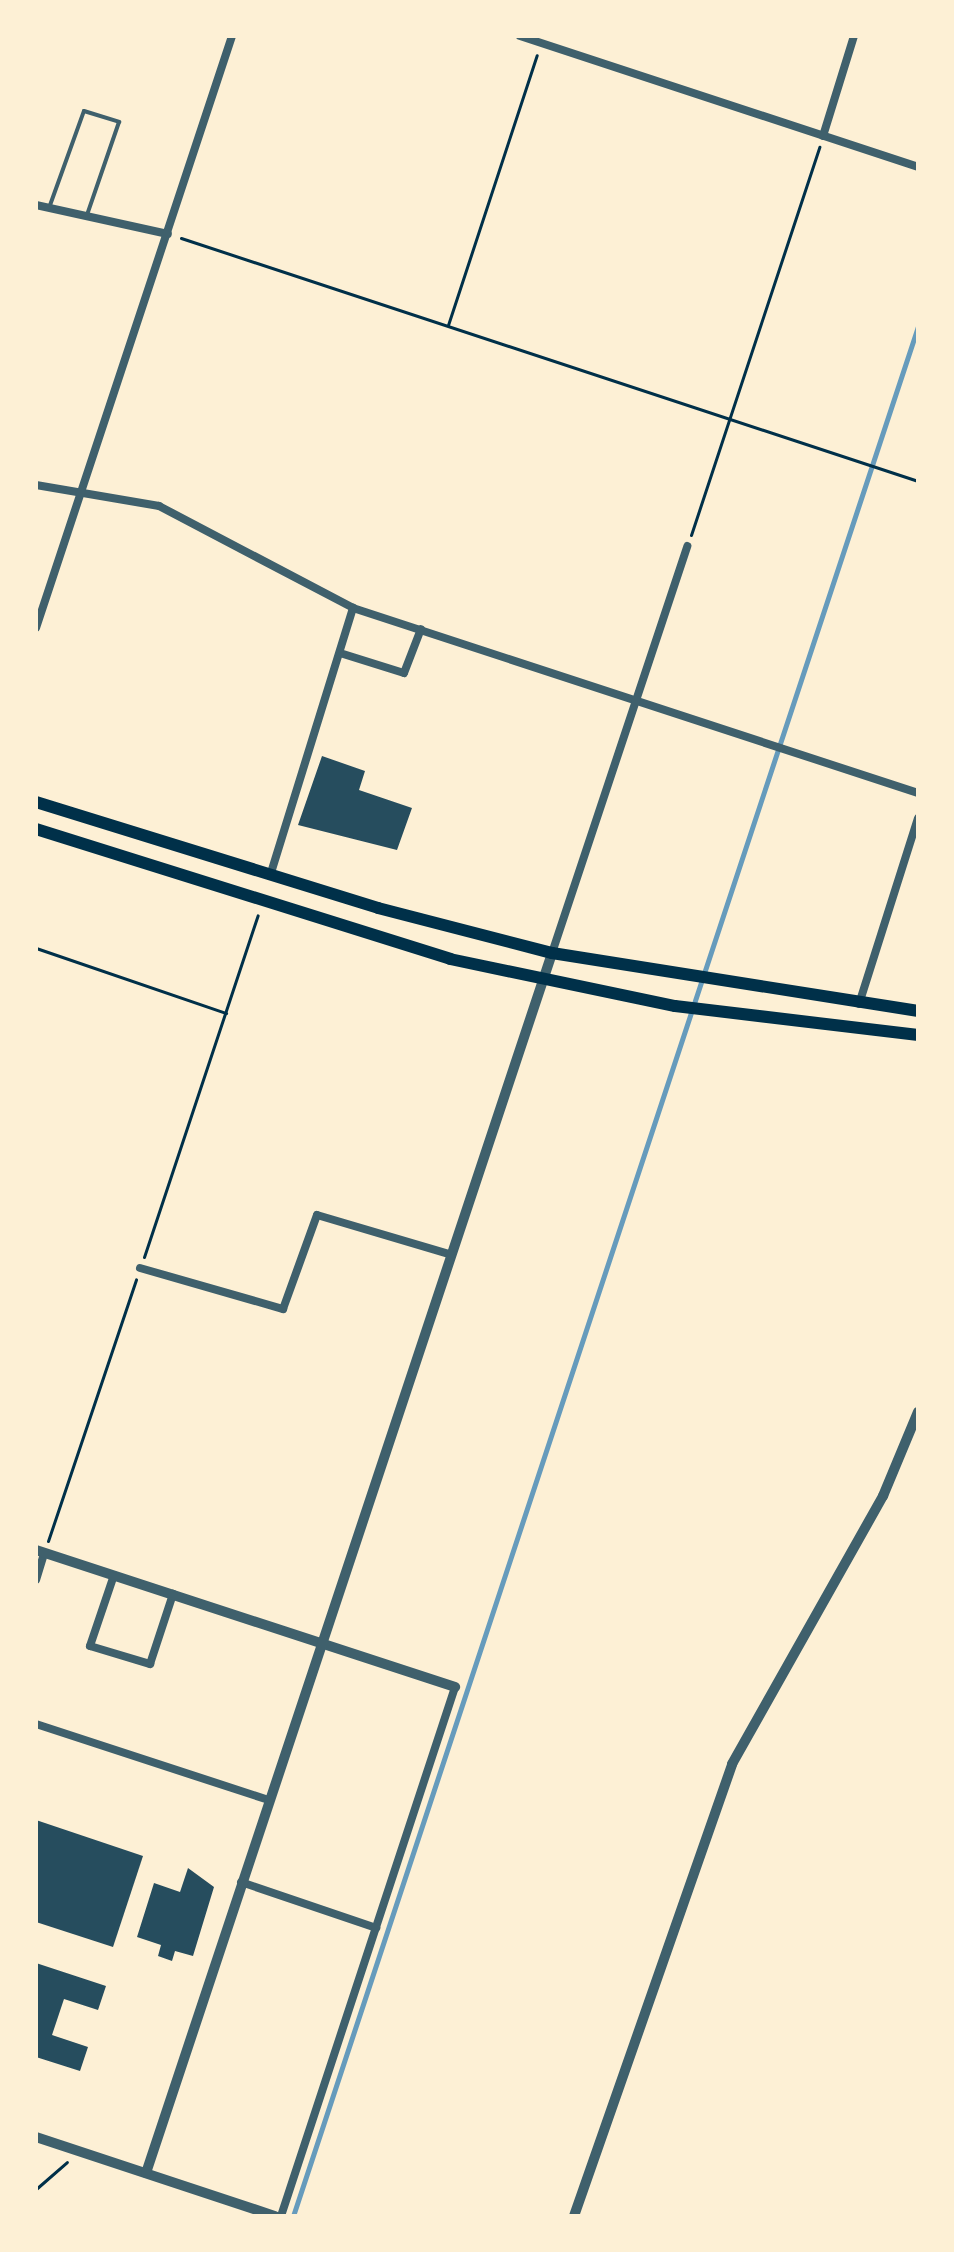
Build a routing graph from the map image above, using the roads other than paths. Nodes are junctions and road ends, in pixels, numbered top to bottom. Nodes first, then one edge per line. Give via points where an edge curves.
1 (232, 36) edge
2 (520, 36) edge
3 (854, 36) edge
4 (823, 136) junction
5 (918, 167) edge
6 (36, 205) edge
7 (49, 208) junction
8 (87, 216) junction
9 (168, 234) junction
10 (36, 485) edge
11 (79, 488) junction
12 (687, 546) road end
13 (353, 608) junction
14 (36, 628) edge
15 (421, 629) junction
16 (340, 653) junction
17 (637, 698) junction
18 (918, 793) edge
19 (36, 802) edge
20 (918, 818) edge
21 (36, 829) edge
22 (270, 876) junction
23 (552, 953) junction
24 (543, 980) junction
25 (859, 1005) junction
26 (918, 1011) edge
27 (918, 1035) edge
28 (449, 1254) junction
29 (140, 1268) road end
30 (918, 1412) edge
31 (40, 1551) edge
32 (114, 1575) junction
33 (36, 1580) edge
34 (173, 1594) junction
35 (318, 1642) junction
36 (455, 1687) joint
37 (36, 1724) edge
38 (268, 1800) junction
39 (241, 1882) junction
40 (376, 1928) junction
41 (36, 2137) edge
42 (146, 2173) junction
43 (278, 2216) edge
44 (574, 2216) edge

1 - 9 street
2 - 4 street
3 - 4 street
4 - 5 street
6 - 7 street
7 - 8 street
7 - 8 lane via 84,111 119,122
8 - 9 street
9 - 11 street
10 - 11 street
11 - 13 street via 159,506
11 - 14 street
12 - 17 street
13 - 15 street
13 - 16 street
15 - 16 street via 404,673
15 - 17 street
16 - 22 street
17 - 18 street
17 - 23 street
19 - 22 main road
20 - 25 street
21 - 24 main road via 262,903
22 - 23 main road
23 - 24 street
23 - 25 main road
24 - 27 main road via 791,1023
24 - 28 street
25 - 26 main road
28 - 29 street via 317,1215 283,1309
28 - 35 street
30 - 44 street via 883,1496 732,1764
31 - 32 street
31 - 33 street
32 - 34 street
32 - 34 street via 90,1646 150,1664
34 - 35 street
35 - 36 street
35 - 38 street
36 - 40 street
37 - 38 street
38 - 39 street
39 - 40 street
39 - 42 street
40 - 43 street
41 - 42 street
42 - 43 street

